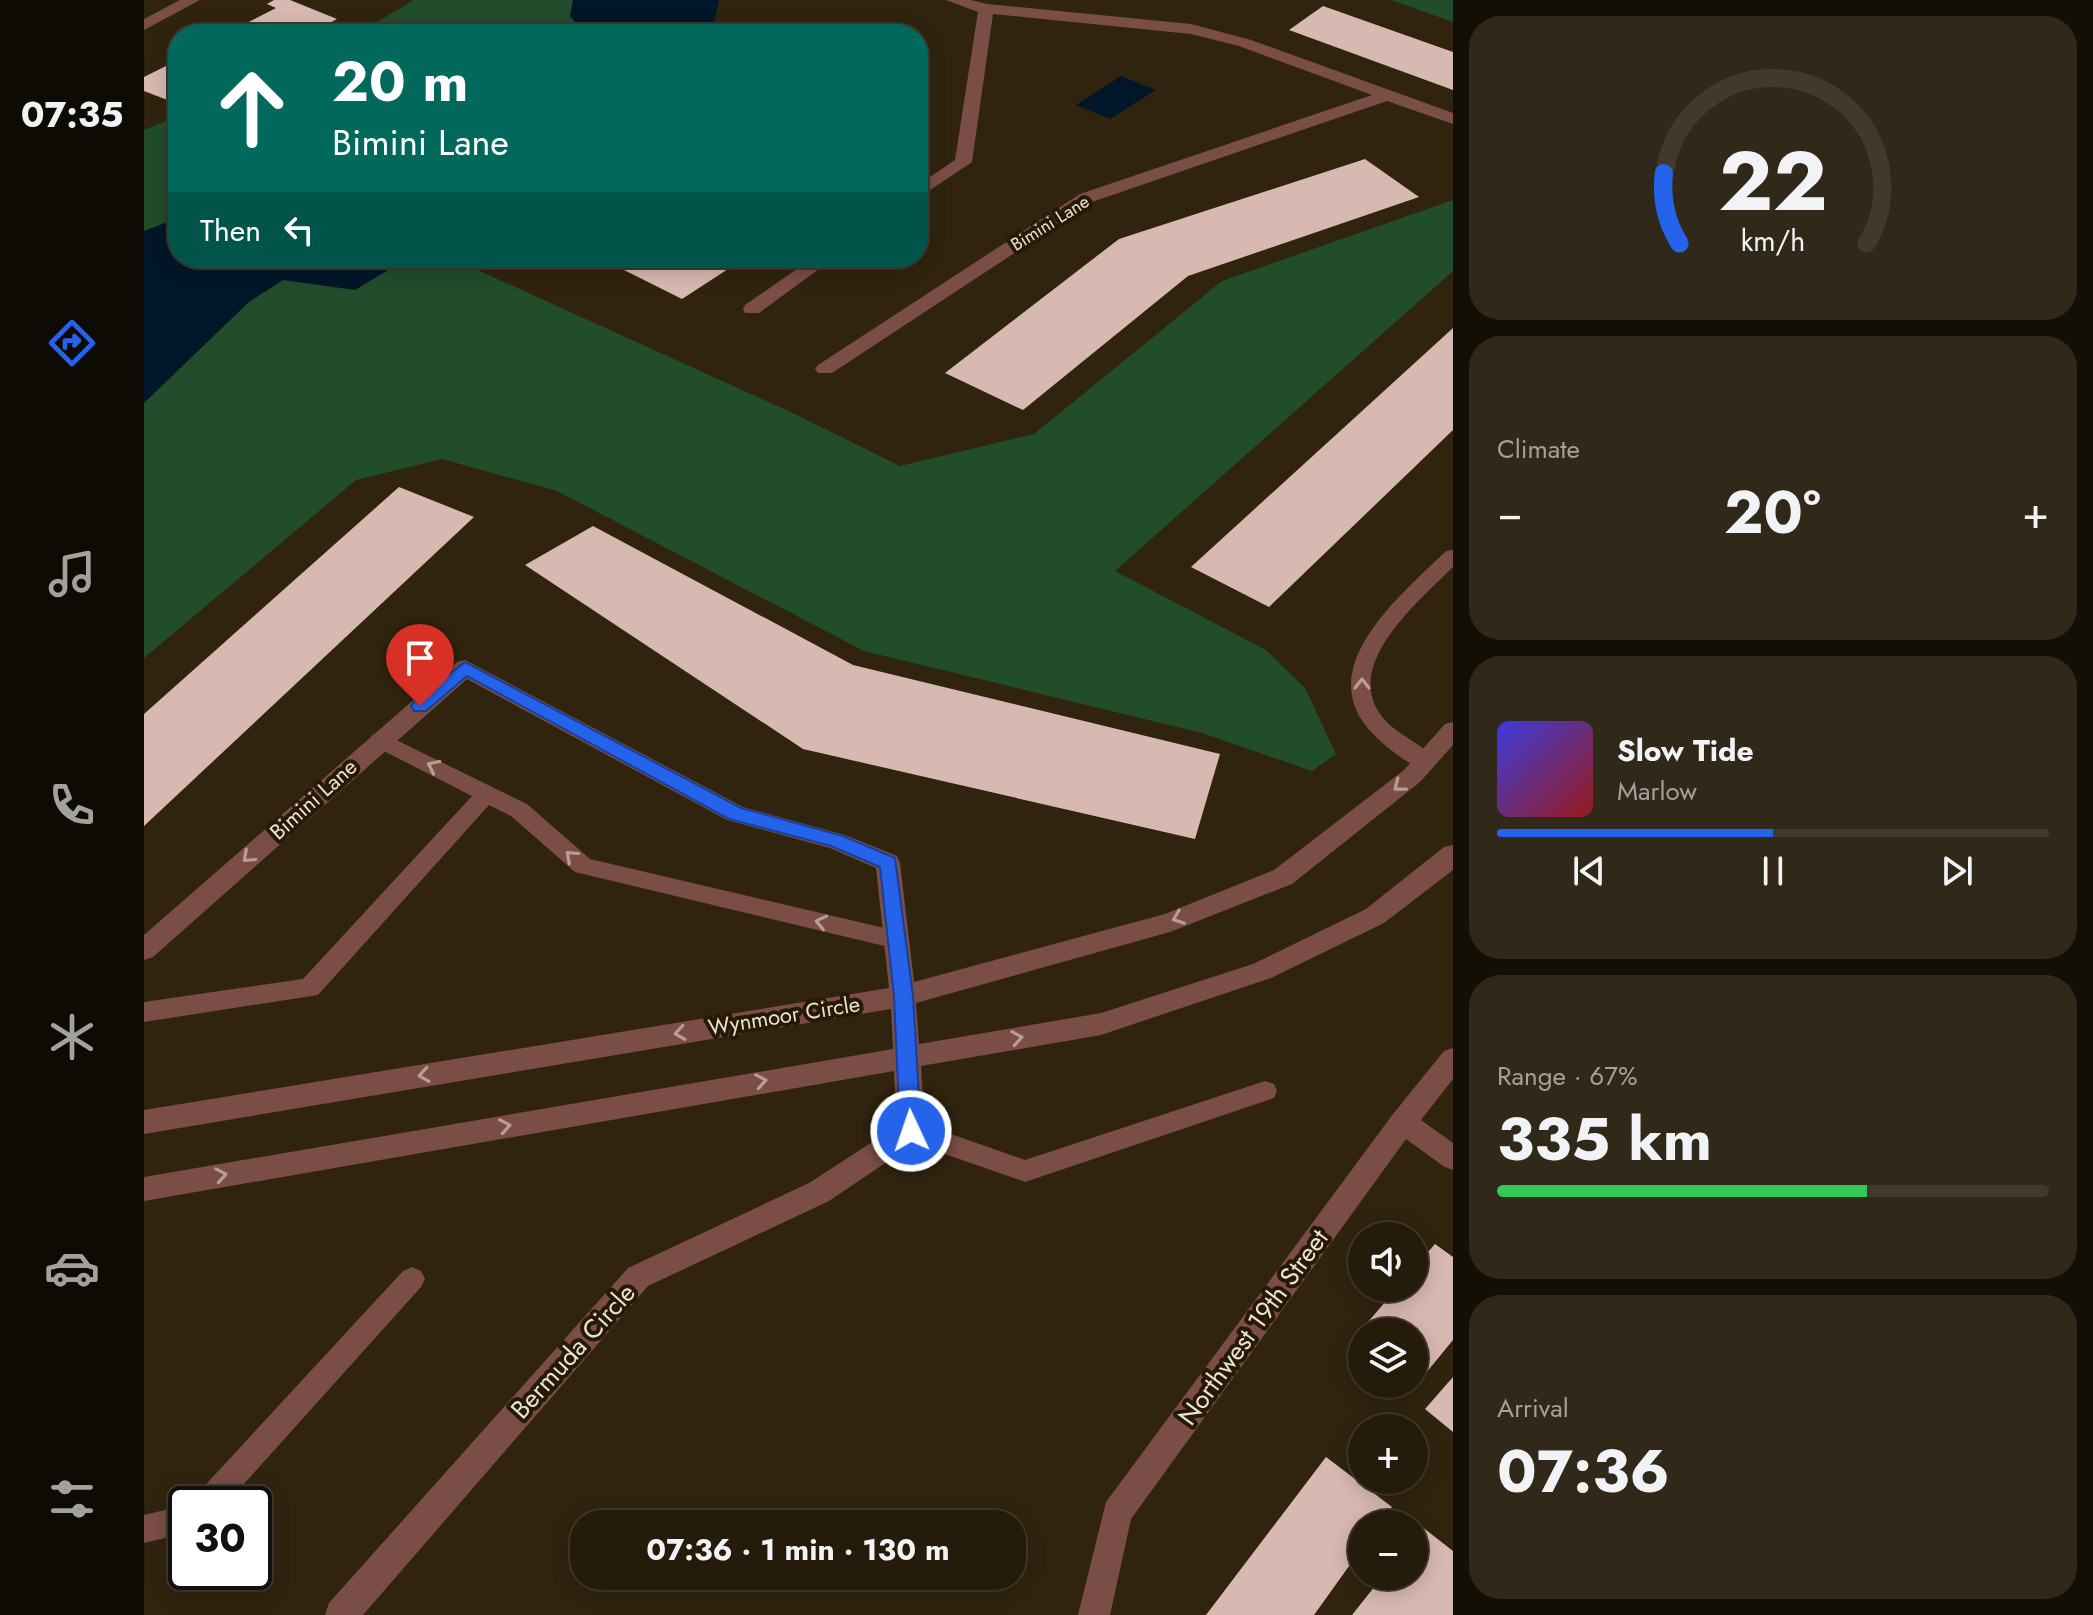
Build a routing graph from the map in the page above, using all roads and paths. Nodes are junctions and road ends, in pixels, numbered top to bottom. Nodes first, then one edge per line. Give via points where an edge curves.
1 (192, 0) edge
2 (954, 0) edge
3 (986, 9) junction
4 (144, 25) edge
5 (1388, 95) junction
6 (1453, 119) edge
7 (928, 186) edge
8 (811, 268) edge
9 (752, 309) dead end
10 (825, 369) dead end
11 (1453, 556) edge
12 (1453, 730) edge
13 (380, 740) junction
14 (1425, 762) junction
15 (487, 793) junction
16 (1453, 854) edge
17 (897, 940) junction
18 (144, 950) edge
19 (903, 996) junction
20 (144, 1012) edge
21 (907, 1056) junction
22 (1453, 1059) edge
23 (1265, 1091) dead end
24 (144, 1122) edge
25 (1403, 1122) junction
26 (911, 1131) junction
27 (1453, 1158) edge
28 (144, 1189) edge
29 (412, 1279) dead end
30 (223, 1486) edge
31 (168, 1523) edge
32 (144, 1529) edge
33 (341, 1615) edge
34 (1094, 1615) edge

1 - 4 street
2 - 3 street
3 - 5 street via 1191,29
3 - 7 street via 963,162
5 - 6 street
5 - 10 street, Bimini Lane via 1086,198
8 - 9 street
14 -> 11 lane via 1370,717 1360,692 1364,656 1390,620
12 - 14 street, Wynmoor Circle
15 -> 13 lane
13 - 17 street, Bimini Lane via 465,668 736,814 836,841 888,863
13 -> 18 street, Bimini Lane
14 -> 19 street, Wynmoor Circle via 1283,877 1170,922
17 -> 15 lane via 583,866 519,810
15 - 20 lane via 310,988
21 -> 16 street via 1101,1024 1262,971 1375,916
17 - 19 street, Bimini Lane
19 - 21 street
19 -> 24 street, Wynmoor Circle
21 - 26 street
28 -> 21 street
22 - 25 street, Northwest 19th Street
23 - 26 lane via 1025,1171
25 - 27 street
25 - 34 street, Northwest 19th Street via 1117,1513
26 - 33 street, Bermuda Circle via 819,1192 638,1277
29 - 30 lane
31 - 32 lane

